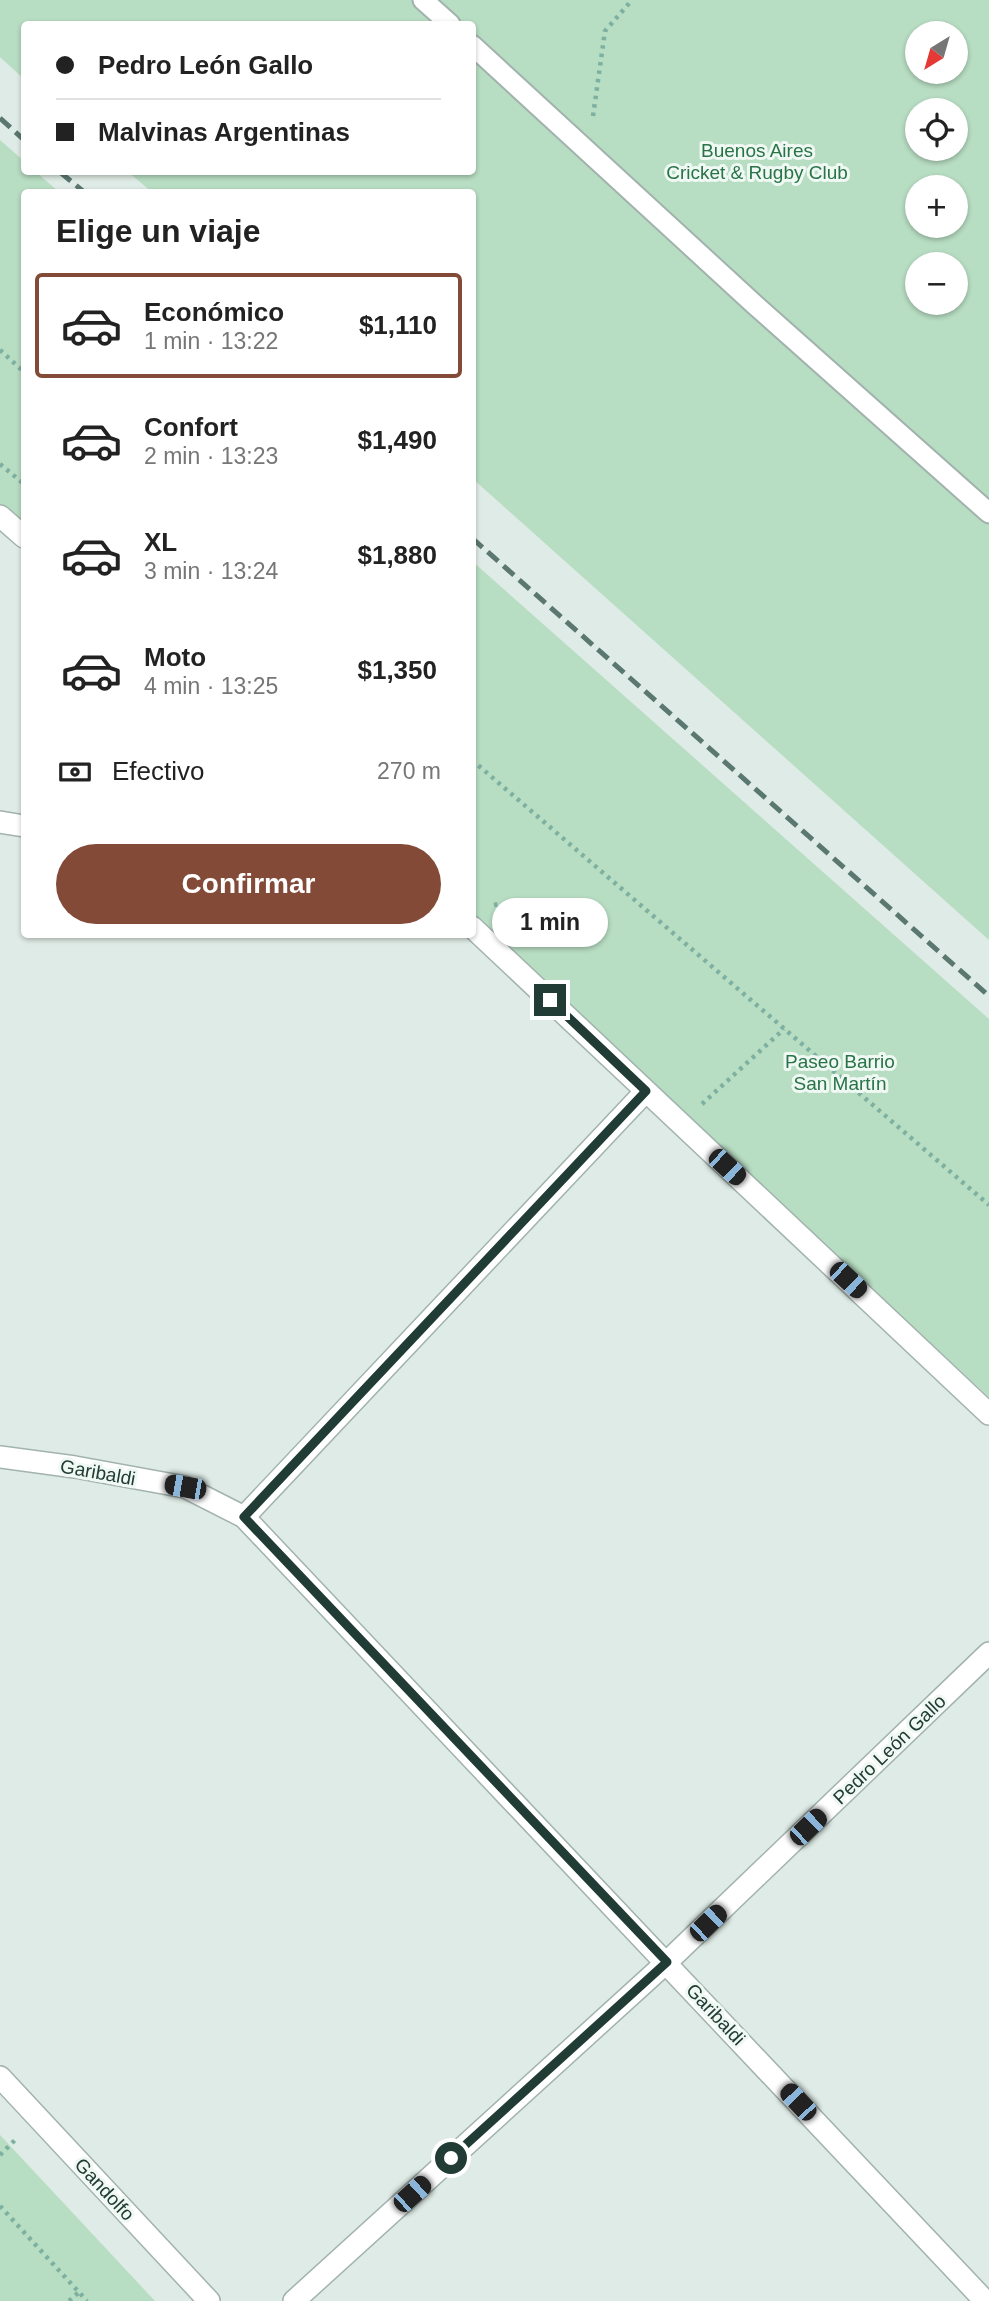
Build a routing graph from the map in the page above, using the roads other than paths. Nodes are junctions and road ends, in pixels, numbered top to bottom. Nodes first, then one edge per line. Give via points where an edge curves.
1 (423, 0) edge
2 (447, 21) edge
3 (476, 49) edge
4 (989, 513) edge
5 (0, 516) edge
6 (21, 534) edge
7 (0, 822) edge
8 (21, 826) edge
9 (476, 931) edge
10 (646, 1091) junction
11 (989, 1413) edge
12 (0, 1457) edge
13 (244, 1517) junction
14 (989, 1653) edge
15 (667, 1962) junction
16 (0, 2077) edge
17 (209, 2301) edge
18 (294, 2301) edge
19 (985, 2301) edge

1 - 2 lane
3 - 4 lane
5 - 6 street
7 - 8 street
9 - 10 street
10 - 11 street
10 - 13 street
12 - 13 street, Garibaldi via 185,1487
13 - 15 street, Garibaldi
14 - 15 street, Pedro León Gallo
15 - 18 street, Pedro León Gallo
15 - 19 street, Garibaldi
16 - 17 street, Gandolfo

